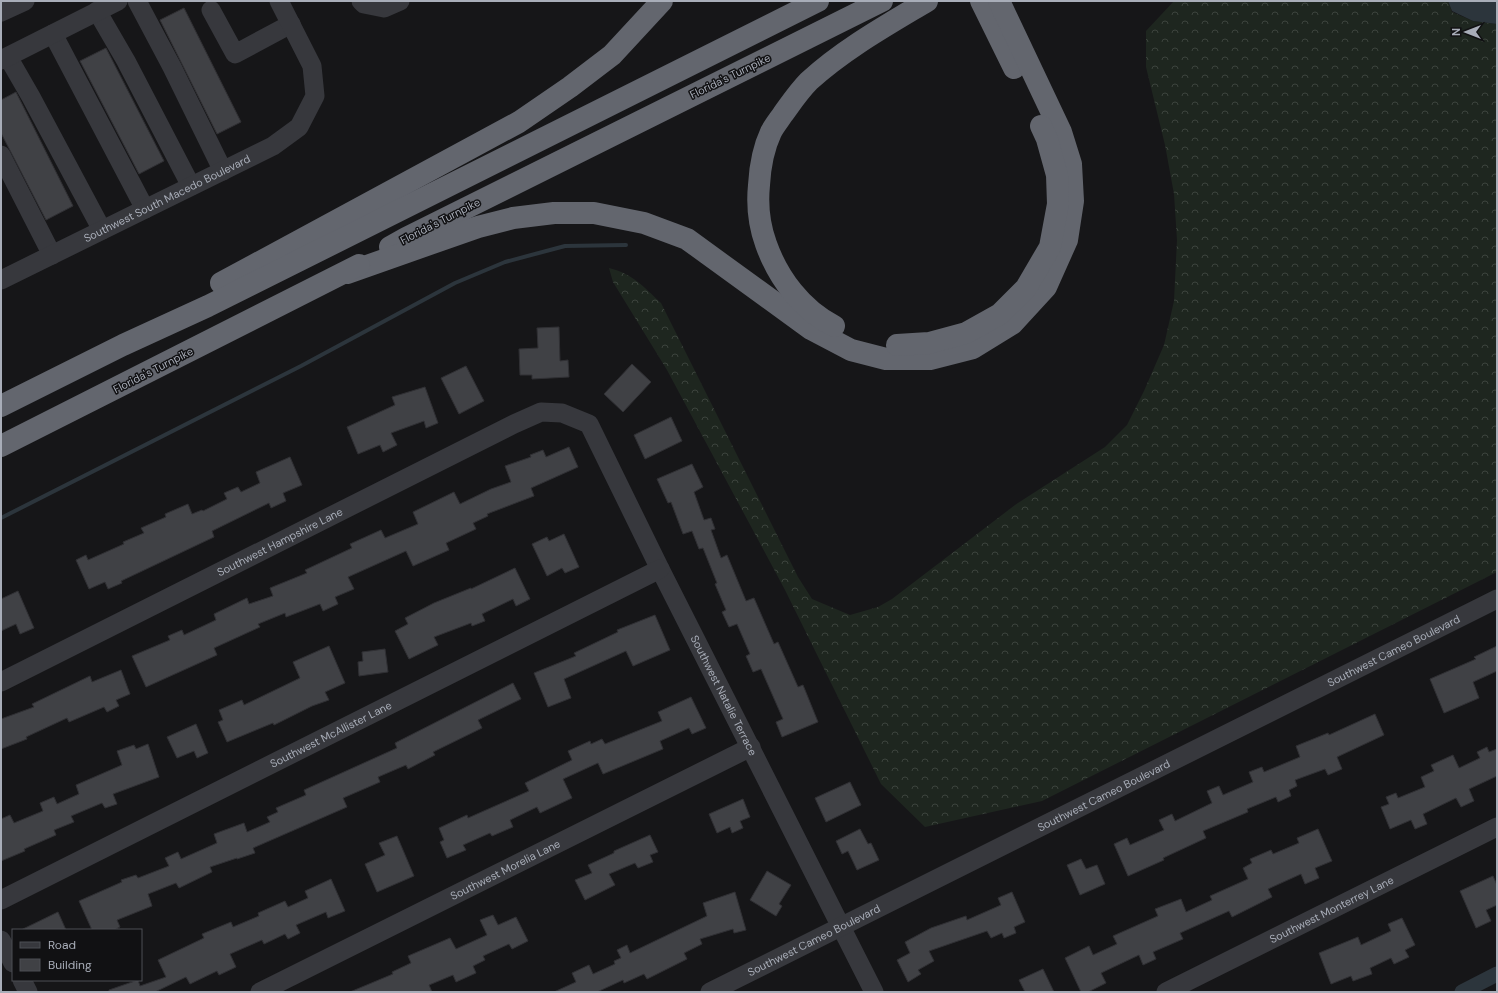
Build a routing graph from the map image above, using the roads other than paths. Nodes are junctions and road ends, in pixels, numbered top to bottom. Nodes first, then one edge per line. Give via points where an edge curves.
1 (25, 1) edge
2 (137, 1) edge
3 (279, 1) edge
4 (361, 1) edge
5 (400, 1) edge
6 (662, 1) edge
7 (818, 1) edge
8 (882, 1) edge
9 (927, 1) edge
10 (107, 5) edge
11 (993, 6) edge
12 (211, 10) dead end
13 (1, 12) edge
14 (291, 24) junction
15 (53, 34) junction
16 (4, 58) edge
17 (3, 165) edge
18 (223, 171) junction
19 (190, 186) junction
20 (145, 209) junction
21 (102, 230) junction
22 (52, 255) junction
23 (346, 273) junction
24 (1, 280) edge
25 (123, 345) junction
26 (1, 406) edge
27 (562, 413) joint
28 (1, 446) edge
29 (660, 569) junction
30 (1497, 599) edge
31 (1, 682) edge
32 (751, 747) junction
33 (1497, 826) edge
34 (1, 900) edge
35 (841, 926) junction
36 (1, 940) edge
37 (12, 961) edge
38 (22, 981) edge
39 (28, 992) edge
40 (260, 992) edge
41 (710, 992) edge
42 (874, 992) edge
43 (1166, 992) edge

1 - 13 street
2 - 18 street
3 - 14 street
4 - 5 street via 384,8
6 - 25 highway via 612,55 519,122 199,295
7 - 25 highway via 208,306
8 - 23 highway, Florida's Turnpike via 406,238
9 - 11 highway via 842,55 809,82 771,132 761,163 758,201 762,232 772,260 790,289 820,319 847,334 890,345 929,343 966,333 1000,314 1026,288 1050,247 1058,204 1057,175 1048,139
10 - 15 street
10 - 19 street via 126,61
11 - 23 highway via 1061,132 1070,164 1073,201 1067,240 1046,287 1012,324 973,348 930,359 886,359 851,350 811,328 687,239 644,223 594,213 554,213 506,220 478,227
12 - 14 street via 234,54
14 - 18 street, Southwest South Macedo Boulevard via 312,66 315,96 299,127 273,146
15 - 16 street
15 - 20 street
16 - 21 street via 31,97
17 - 22 street
18 - 19 street, Southwest South Macedo Boulevard
19 - 20 street, Southwest South Macedo Boulevard
20 - 21 street, Southwest South Macedo Boulevard
21 - 22 street, Southwest South Macedo Boulevard
22 - 24 street, Southwest South Macedo Boulevard
23 - 28 highway, Florida's Turnpike
25 - 26 highway
27 - 29 street, Southwest Natalie Terrace via 589,424
27 - 31 street, Southwest Hampshire Lane via 541,412 514,424
29 - 32 street, Southwest Natalie Terrace
29 - 34 street, Southwest McAllister Lane
30 - 35 street, Southwest Cameo Boulevard
32 - 35 street, Southwest Natalie Terrace
32 - 40 street, Southwest Morelia Lane
33 - 43 street, Southwest Monterrey Lane
35 - 41 street, Southwest Cameo Boulevard
35 - 42 street, Southwest Natalie Terrace
36 - 37 street
38 - 39 street

